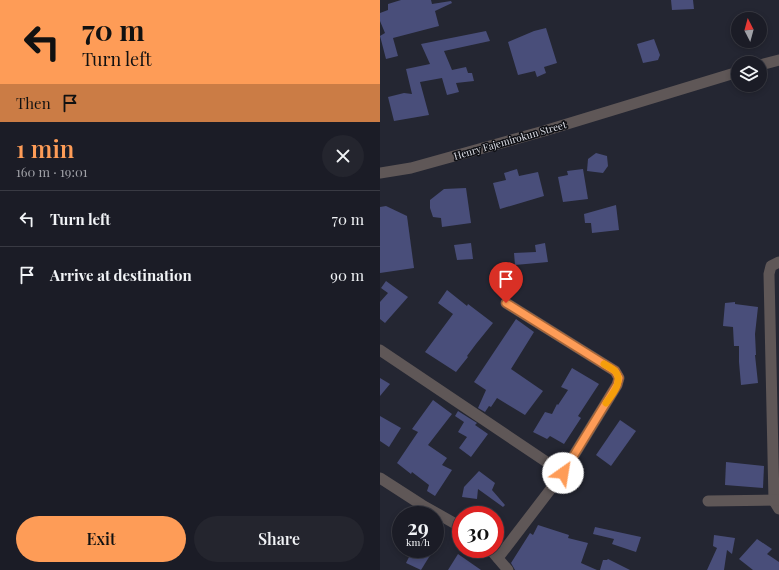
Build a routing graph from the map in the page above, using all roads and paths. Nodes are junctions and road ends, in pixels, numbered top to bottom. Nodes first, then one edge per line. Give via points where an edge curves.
1 (779, 60) edge
2 (767, 64) edge
3 (731, 74) edge
4 (380, 173) edge
5 (779, 262) edge
6 (506, 303) dead end
7 (380, 350) edge
8 (775, 382) edge
9 (563, 473) junction
10 (380, 478) edge
11 (708, 502) dead end
12 (777, 503) edge
13 (452, 522) edge
14 (504, 550) edge
15 (498, 558) edge
16 (508, 570) edge

1 - 2 street
3 - 4 street, Henry Fajemirokun Street via 544,131 418,166
5 - 8 street via 771,266 769,274
6 - 9 street via 615,371 619,378
7 - 9 street
8 - 12 street
9 - 14 street
10 - 13 street
11 - 12 street
15 - 16 street

